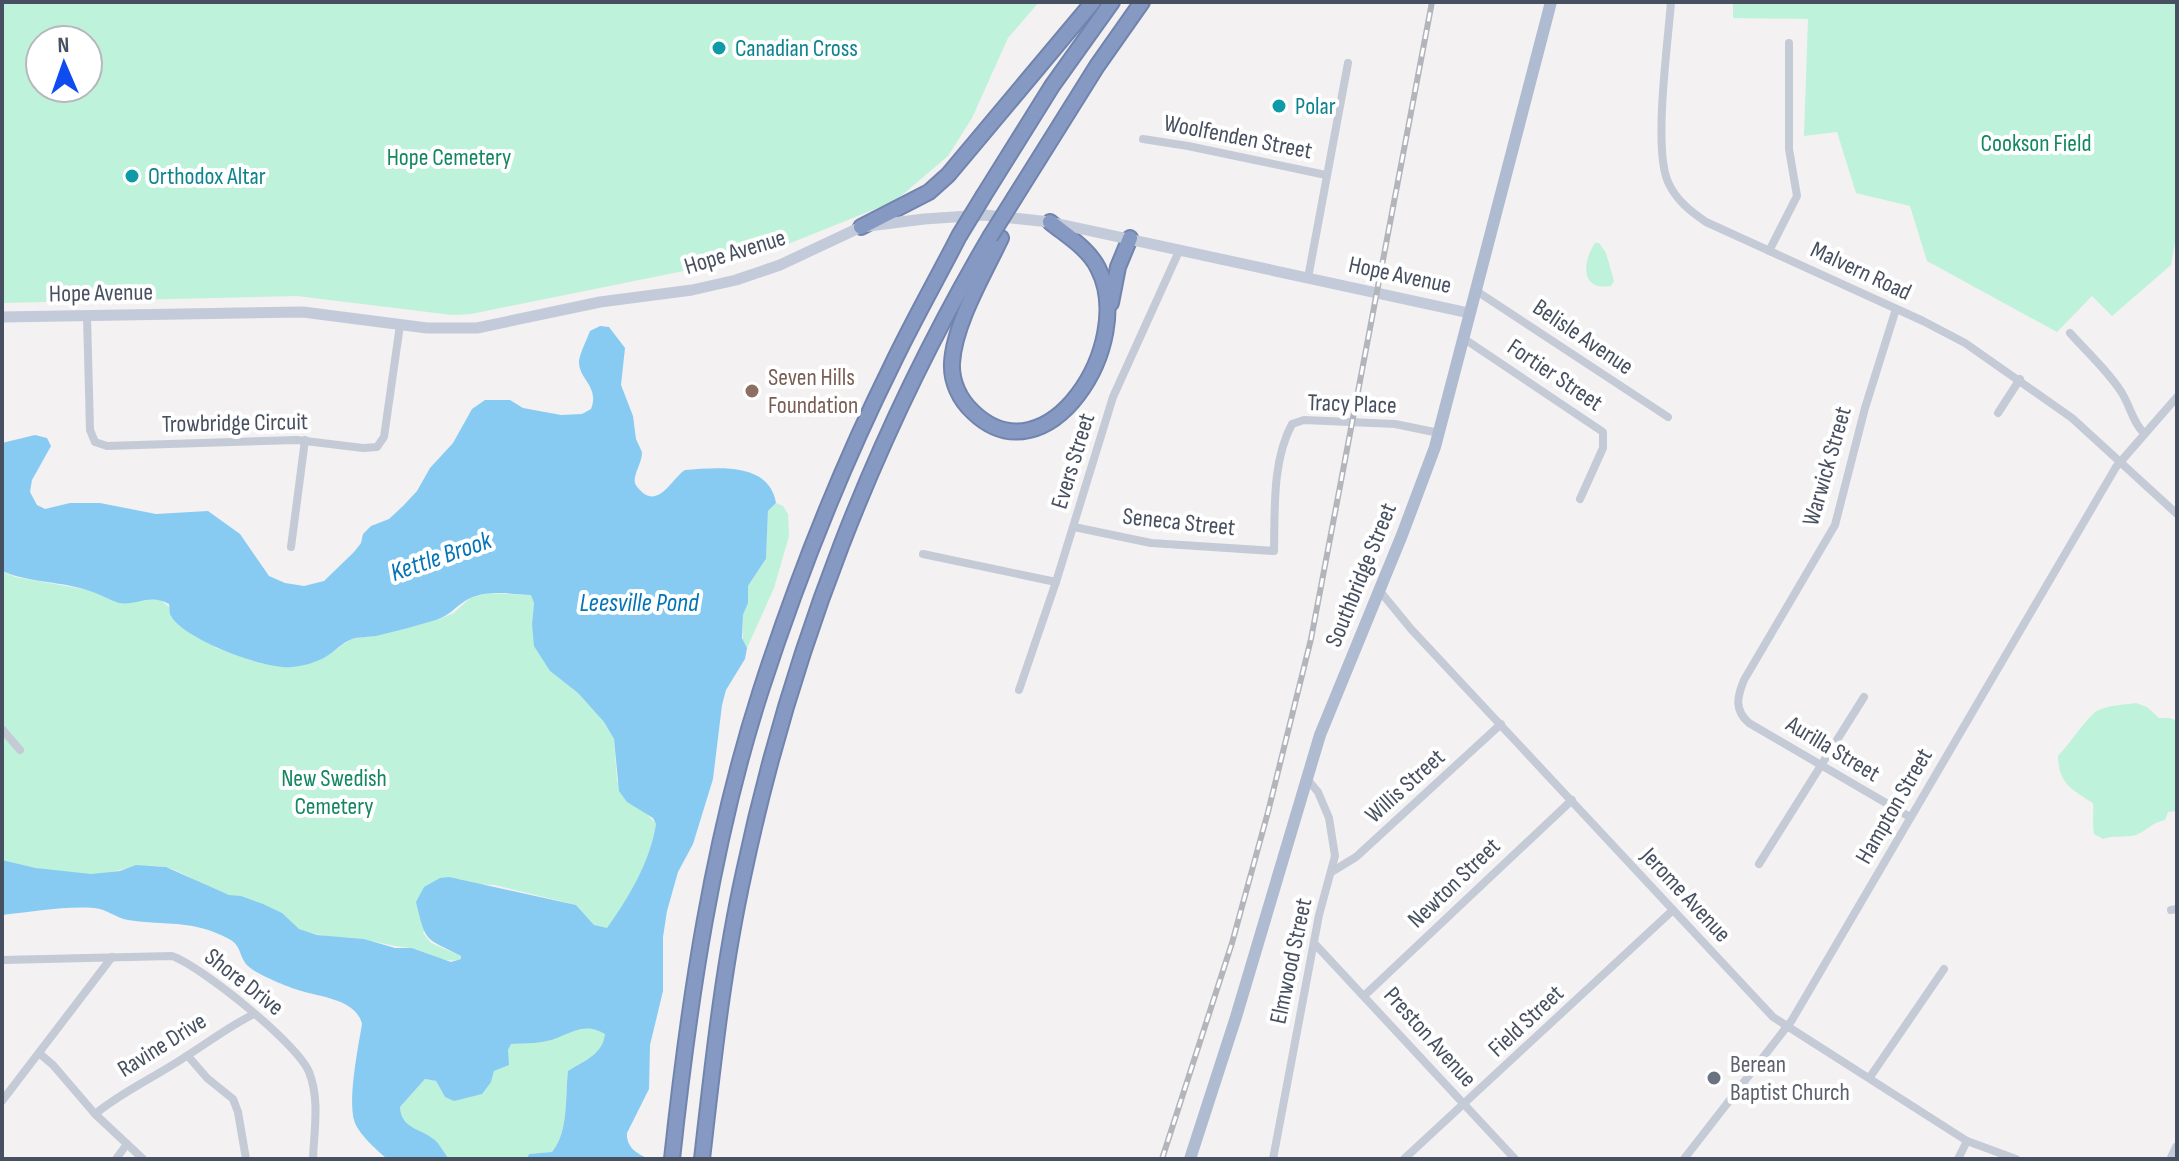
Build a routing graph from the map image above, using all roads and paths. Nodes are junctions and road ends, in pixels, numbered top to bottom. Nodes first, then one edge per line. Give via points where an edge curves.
1 (1093, 2) edge
2 (1112, 2) edge
3 (1142, 2) edge
4 (1551, 2) edge
5 (1671, 2) edge
6 (1789, 43) dead end
7 (1348, 63) dead end
8 (1143, 139) dead end
9 (1326, 175) junction
10 (1050, 222) junction
11 (861, 227) junction
12 (995, 238) junction
13 (1130, 238) junction
14 (1180, 249) junction
15 (1769, 251) junction
16 (1308, 278) junction
17 (1475, 290) junction
18 (1896, 309) junction
19 (1469, 313) junction
20 (87, 316) junction
21 (2, 317) edge
22 (1108, 323) junction
23 (400, 325) junction
24 (2070, 333) dead end
25 (1463, 338) junction
26 (2020, 379) junction
27 (2177, 397) edge
28 (1998, 413) dead end
29 (1668, 417) dead end
30 (1439, 433) junction
31 (2144, 433) junction
32 (305, 440) junction
33 (2121, 460) junction
34 (1580, 499) dead end
35 (2177, 514) edge
36 (1074, 527) junction
37 (1274, 545) joint
38 (291, 547) dead end
39 (923, 554) dead end
40 (1056, 582) junction
41 (1379, 590) junction
42 (1019, 690) dead end
43 (1864, 697) dead end
44 (1739, 711) joint
45 (1501, 724) junction
46 (2, 729) edge
47 (20, 750) dead end
48 (1820, 764) junction
49 (1307, 779) junction
50 (1572, 800) junction
51 (1910, 817) junction
52 (1759, 864) dead end
53 (1333, 871) junction
54 (1673, 910) junction
55 (1314, 943) junction
56 (112, 957) junction
57 (2, 960) edge
58 (1944, 969) dead end
59 (1365, 995) junction
60 (254, 1014) junction
61 (1788, 1026) junction
62 (39, 1053) junction
63 (188, 1056) junction
64 (1870, 1077) junction
65 (2, 1101) edge
66 (1465, 1105) junction
67 (95, 1114) junction
68 (1967, 1141) junction
69 (127, 1144) junction
70 (2177, 1148) edge
71 (116, 1159) edge
72 (143, 1159) edge
73 (246, 1159) edge
74 (313, 1159) edge
75 (672, 1159) edge
76 (702, 1159) edge
77 (1190, 1159) edge
78 (1273, 1159) edge
79 (1404, 1159) edge
80 (1515, 1159) edge
81 (1684, 1159) edge
82 (1958, 1159) edge
83 (2016, 1159) edge
84 (2172, 1159) edge

1 - 11 highway via 948,175 929,192
2 - 75 highway, bridge via 1031,118 959,236 891,366 809,552 733,789 693,991
3 - 12 highway, bridge via 1025,181
4 - 17 main road, Southbridge Street
5 - 15 street, Malvern Road via 1662,133 1668,182 1690,212
6 - 15 street via 1789,149 1797,196
7 - 9 street
8 - 9 street, Woolfenden Street
9 - 16 street
10 - 11 main road, Hope Avenue via 984,215
10 - 13 main road, Hope Avenue
10 - 22 highway via 1097,266 1107,291
11 - 23 main road, Hope Avenue via 780,265 713,285 477,328
12 - 22 highway via 952,364 962,400 980,418 1016,430 1056,417 1094,372
12 - 76 highway via 937,335 880,454 839,552 783,716 733,928
13 - 14 main road, Hope Avenue
13 - 22 highway via 1118,267
14 - 16 main road, Hope Avenue
14 - 36 street, Evers Street via 1117,387
15 - 18 street, Malvern Road
16 - 19 main road, Hope Avenue
17 - 19 main road, Southbridge Street
17 - 29 street, Belisle Avenue
18 - 26 street, Malvern Road via 1965,343
18 - 44 street, Warwick Street via 1835,525 1744,680 1737,698
19 - 25 main road, Southbridge Street
20 - 21 main road, Hope Avenue
20 - 23 main road, Hope Avenue via 303,312
20 - 32 street, Trowbridge Circuit via 90,430 100,445
23 - 32 street, Trowbridge Circuit via 380,445 363,448
24 - 31 street via 2119,389
25 - 30 main road, Southbridge Street
25 - 34 street, Fortier Street via 1603,432 1603,448
26 - 28 street
26 - 33 street, Malvern Road
27 - 31 street, Hampton Street
30 - 37 street, Tracy Place via 1395,424 1297,420 1286,433 1277,481
30 - 41 main road, Southbridge Street
31 - 33 street, Hampton Street
32 - 38 street
33 - 35 street, Malvern Road
33 - 51 street, Hampton Street
36 - 37 street, Seneca Street via 1151,543 1274,551
36 - 40 street, Evers Street
39 - 40 street
40 - 42 street, Evers Street
41 - 45 street, Jerome Avenue
41 - 49 main road, Southbridge Street
43 - 48 street
44 - 48 street, Aurilla Street via 1749,723
45 - 50 street, Jerome Avenue
45 - 53 street, Willis Street via 1356,857
46 - 47 street
48 - 51 street, Aurilla Street
48 - 52 street
49 - 53 street, Elmwood Street via 1329,818 1335,840
49 - 77 main road, Southbridge Street
50 - 54 street, Jerome Avenue
50 - 59 street, Newton Street
51 - 61 street, Hampton Street
53 - 55 street, Elmwood Street
54 - 61 street, Jerome Avenue via 1767,1011
54 - 66 street, Field Street
55 - 59 street, Preston Avenue
55 - 78 street, Elmwood Street
56 - 57 street, Shore Drive
56 - 60 street, Shore Drive via 180,959
56 - 62 street
58 - 64 street
59 - 66 street, Preston Avenue
60 - 63 street, Ravine Drive
60 - 74 street, Shore Drive via 290,1044 309,1072 315,1101
61 - 64 street, Jerome Avenue
61 - 81 street, Hampton Street
62 - 65 street
62 - 67 street
63 - 67 street, Ravine Drive
63 - 73 street via 233,1099
64 - 68 street, Jerome Avenue
66 - 79 street, Field Street
66 - 80 street, Preston Avenue
67 - 69 street
68 - 82 street
68 - 83 street, Jerome Avenue
69 - 71 street
69 - 72 street
70 - 84 main road

